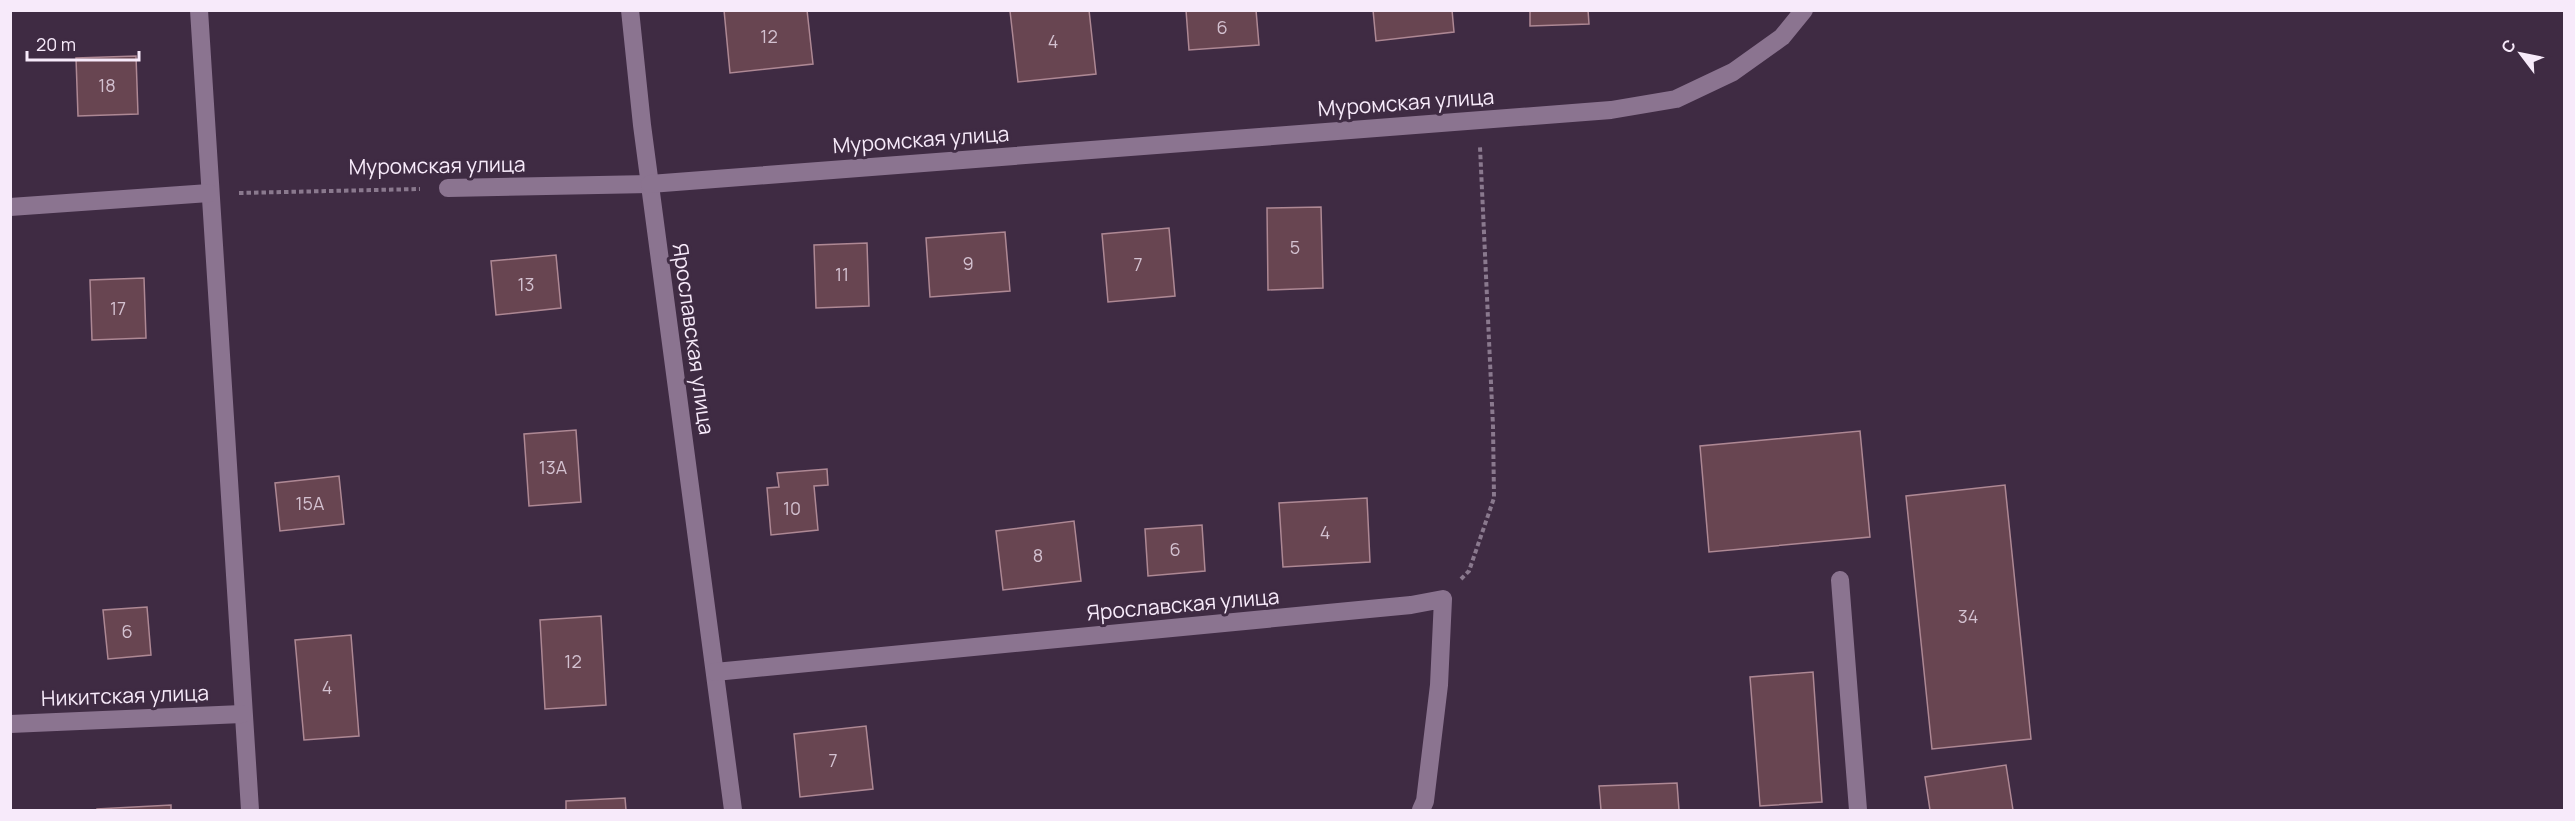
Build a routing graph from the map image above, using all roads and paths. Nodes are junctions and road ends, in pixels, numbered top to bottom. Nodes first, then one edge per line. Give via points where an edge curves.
1 (199, 10) edge
2 (630, 10) edge
3 (1804, 10) edge
4 (1478, 120) junction
5 (650, 184) junction
6 (448, 188) joint
7 (209, 193) junction
8 (10, 207) edge
9 (1840, 580) dead end
10 (1443, 599) junction
11 (715, 672) junction
12 (242, 714) junction
13 (10, 724) edge
14 (250, 810) edge
15 (733, 810) edge
16 (1421, 810) edge
17 (1858, 810) edge

1 - 7 street
2 - 5 street, Ярославская улица
3 - 4 street, Муромская улица via 1782,37 1733,72 1676,99 1611,110
4 - 5 street, Муромская улица
4 - 10 path via 1494,498 1469,571
5 - 6 street, Муромская улица
5 - 11 street, Ярославская улица
6 - 7 path, Муромская улица
7 - 8 street
7 - 12 street
9 - 17 street
10 - 11 street, Ярославская улица
10 - 16 street via 1439,685
11 - 15 street, Ярославская улица
12 - 13 street, Никитская улица
12 - 14 street

